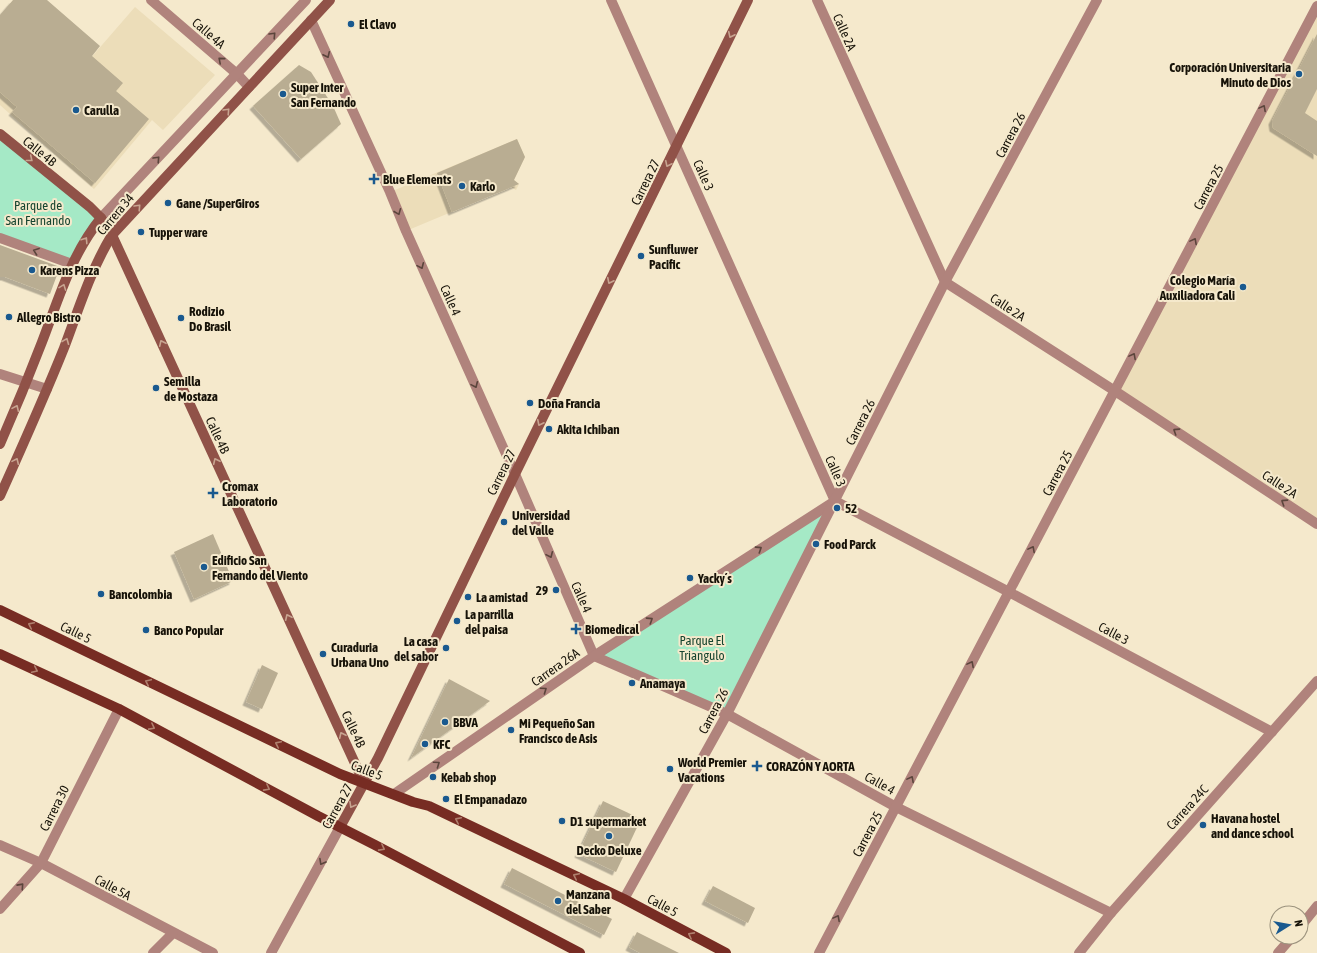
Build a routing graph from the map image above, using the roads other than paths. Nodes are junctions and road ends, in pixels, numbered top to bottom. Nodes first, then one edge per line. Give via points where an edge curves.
1 (151, 0) edge
2 (306, 0) edge
3 (330, 0) edge
4 (611, 0) edge
5 (748, 0) edge
6 (817, 0) edge
7 (1097, 0) edge
8 (1317, 6) edge
9 (311, 20) junction
10 (237, 74) junction
11 (249, 87) junction
12 (0, 134) edge
13 (677, 146) junction
14 (101, 218) junction
15 (112, 235) junction
16 (0, 238) edge
17 (72, 264) junction
18 (946, 282) junction
19 (0, 374) edge
20 (27, 382) junction
21 (47, 389) junction
22 (1115, 391) junction
23 (0, 444) edge
24 (514, 474) junction
25 (0, 496) edge
26 (835, 501) junction
27 (1317, 524) edge
28 (1009, 592) junction
29 (0, 610) edge
30 (0, 654) edge
31 (594, 656) junction
32 (1317, 681) edge
33 (119, 709) junction
34 (726, 714) junction
35 (1272, 732) junction
36 (364, 783) junction
37 (394, 794) junction
38 (896, 807) junction
39 (340, 827) junction
40 (0, 845) edge
41 (41, 863) junction
42 (624, 899) junction
43 (1317, 906) edge
44 (0, 910) edge
45 (1111, 913) junction
46 (1309, 916) edge
47 (172, 933) junction
48 (1285, 945) edge
49 (153, 953) edge
50 (213, 953) edge
51 (271, 953) edge
52 (580, 953) edge
53 (726, 953) edge
54 (819, 953) edge
55 (1079, 953) edge
56 (1278, 953) edge

10 -> 1 street, Calle 4A
10 -> 2 street, Carrera 34
3 - 9 street, Carrera 34
4 - 13 street, Calle 3
5 -> 13 street, Carrera 27
6 - 18 street, Calle 2A
7 - 18 street, Carrera 26
22 -> 8 street, Carrera 25
9 - 11 street, Carrera 34
9 -> 24 street, Calle 4
10 - 11 street, Calle 4A
14 -> 10 street, Carrera 34
15 -> 11 street, Carrera 34
12 -> 14 street, Calle 4B
13 -> 24 street, Carrera 27
13 - 26 street, Calle 3
14 - 15 street, Calle 4B
17 -> 14 street, Carrera 34 via 82,244
21 -> 15 street, Carrera 34 via 94,271
36 -> 15 street, Calle 4B
17 -> 16 street
20 -> 17 street, Carrera 34
18 - 22 street, Calle 2A
18 - 26 street, Carrera 26
19 - 20 street
20 - 21 street
23 -> 20 street, Carrera 34
25 -> 21 street, Carrera 34
27 -> 22 street, Calle 2A
28 -> 22 street, Carrera 25
24 -> 31 street, Calle 4
24 - 36 street, Carrera 27
26 - 28 street, Calle 3
31 -> 26 street, Carrera 26A
26 - 34 street, Carrera 26
28 - 35 street, Calle 3
38 -> 28 street, Carrera 25
36 -> 29 main road, Calle 5 via 340,774
30 -> 33 main road
31 - 34 street, Calle 4
37 -> 31 street, Carrera 26A
32 - 35 street, Carrera 24C
33 -> 39 main road
33 - 41 street, Carrera 30
34 - 38 street, Calle 4
34 - 42 street, Carrera 26
35 - 45 street, Carrera 24C
36 - 37 main road, Calle 5
36 -> 39 street, Carrera 27
42 -> 37 main road, Calle 5 via 429,806
38 - 45 street, Calle 4
54 -> 38 street, Carrera 25
39 -> 51 street, Carrera 27
39 -> 52 main road
40 - 41 street, Calle 5A
44 -> 41 street, Carrera 30
41 - 47 street, Calle 5A
53 -> 42 main road, Calle 5
43 - 46 street
45 - 55 street, Carrera 24C
47 - 49 street
47 - 50 street, Calle 5A
48 - 56 street

